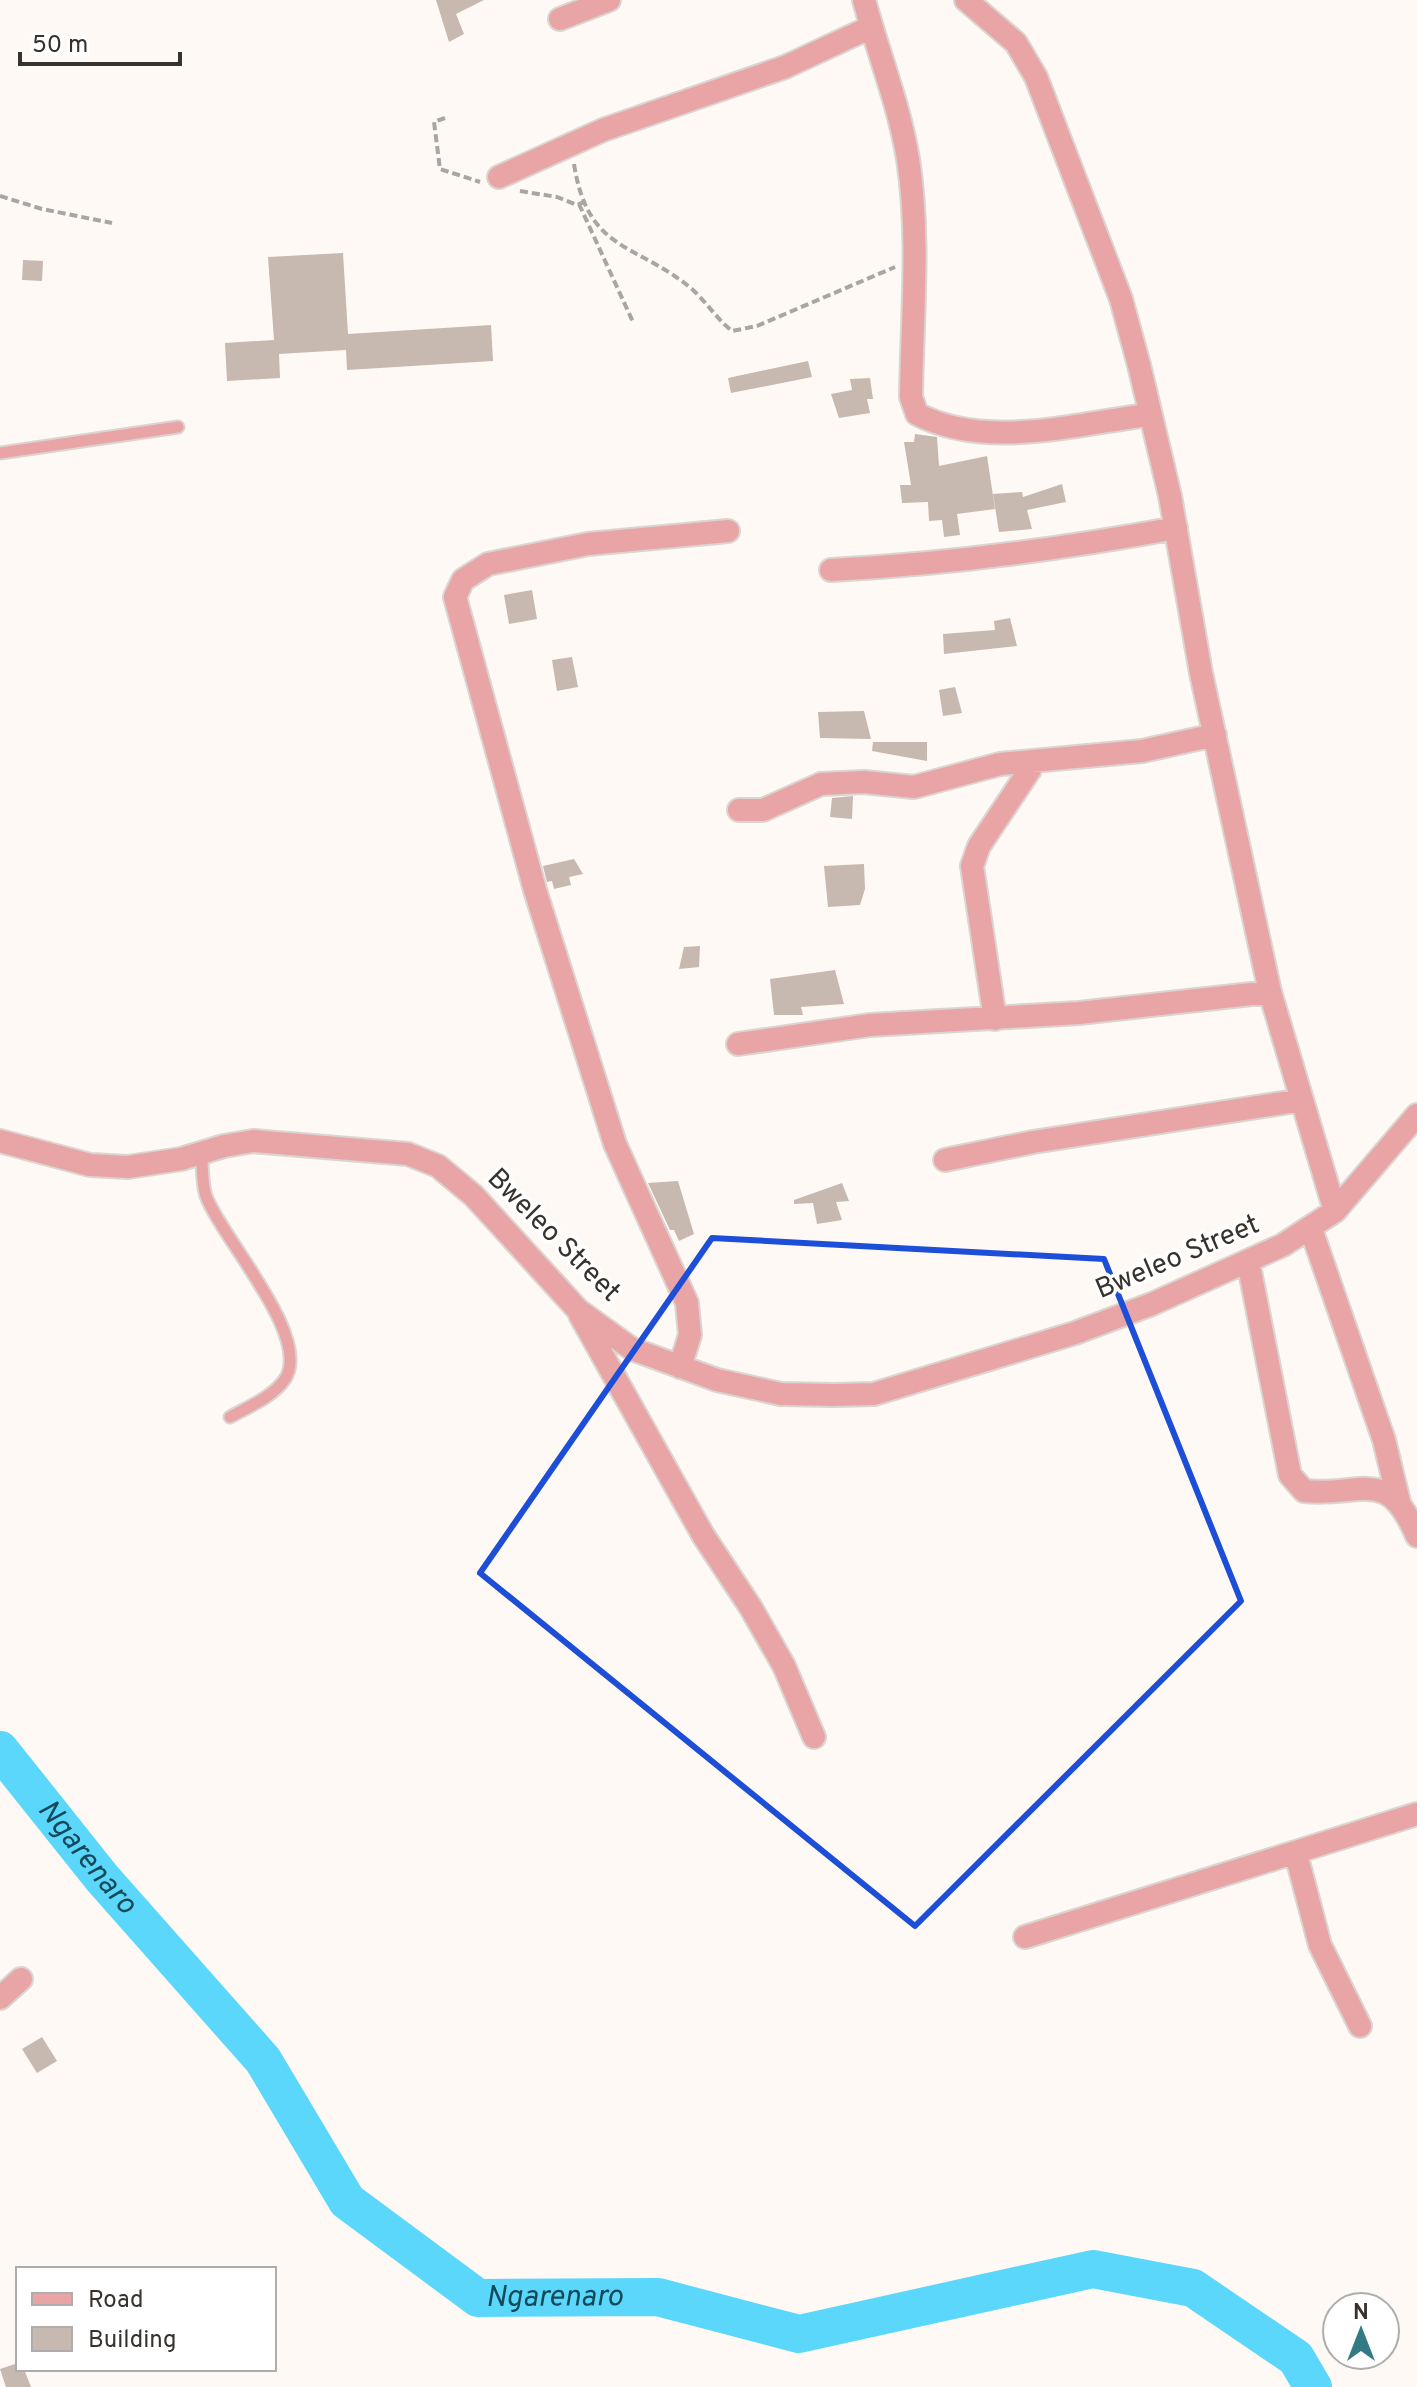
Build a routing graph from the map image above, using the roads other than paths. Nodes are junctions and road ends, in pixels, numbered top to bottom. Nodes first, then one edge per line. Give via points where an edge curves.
1 (609, 0) edge
2 (864, 0) edge
3 (966, 0) edge
4 (560, 19) dead end
5 (871, 27) junction
6 (499, 177) dead end
7 (1148, 415) junction
8 (178, 427) dead end
9 (0, 453) edge
10 (1176, 528) junction
11 (728, 531) dead end
12 (831, 570) dead end
13 (1215, 735) junction
14 (1035, 762) junction
15 (739, 810) dead end
16 (1270, 992) junction
17 (995, 1019) junction
18 (738, 1044) dead end
19 (1302, 1100) junction
20 (1417, 1115) edge
21 (0, 1141) edge
22 (202, 1153) junction
23 (945, 1160) dead end
24 (1335, 1211) junction
25 (1311, 1229) junction
26 (1248, 1261) junction
27 (578, 1310) junction
28 (680, 1367) junction
29 (230, 1417) dead end
30 (1399, 1502) junction
31 (1417, 1536) edge
32 (814, 1737) dead end
33 (1417, 1814) edge
34 (1296, 1854) junction
35 (1025, 1937) dead end
36 (21, 1979) dead end
37 (0, 1998) edge
38 (1360, 2026) dead end

1 - 4 street
2 - 5 street
3 - 7 street via 1016,43 1036,77 1121,299
5 - 6 street via 785,67 573,144
5 - 7 street via 908,161 911,397 917,414 950,427 985,432
7 - 10 street
8 - 9 lane
10 - 12 street via 898,568
10 - 13 street
11 - 28 street via 588,544 488,564 463,580 455,597 535,890 615,1144 687,1303 690,1335
13 - 14 street via 1142,751
13 - 16 street
14 - 15 street via 1000,764 914,787 821,784 763,810
14 - 17 street via 979,846 972,866
16 - 17 street
16 - 19 street
17 - 18 street via 870,1025
19 - 23 street
19 - 24 street
20 - 24 street, Bweleo Street
21 - 22 street, Bweleo Street via 103,1166 154,1165
22 - 27 street, Bweleo Street via 253,1141 408,1154 438,1166 474,1196
22 - 29 lane via 206,1197 245,1257 288,1340 290,1358 287,1377 271,1394
24 - 25 street, Bweleo Street
25 - 26 street, Bweleo Street
25 - 30 street via 1384,1440
26 - 28 street, Bweleo Street via 1109,1321 874,1394 781,1394
26 - 30 street via 1290,1475 1304,1491 1329,1494 1369,1488 1387,1491
27 - 28 street, Bweleo Street via 632,1349
27 - 32 street via 703,1535 784,1666
30 - 31 street
33 - 34 street
34 - 35 street
34 - 38 street via 1320,1945
36 - 37 street

